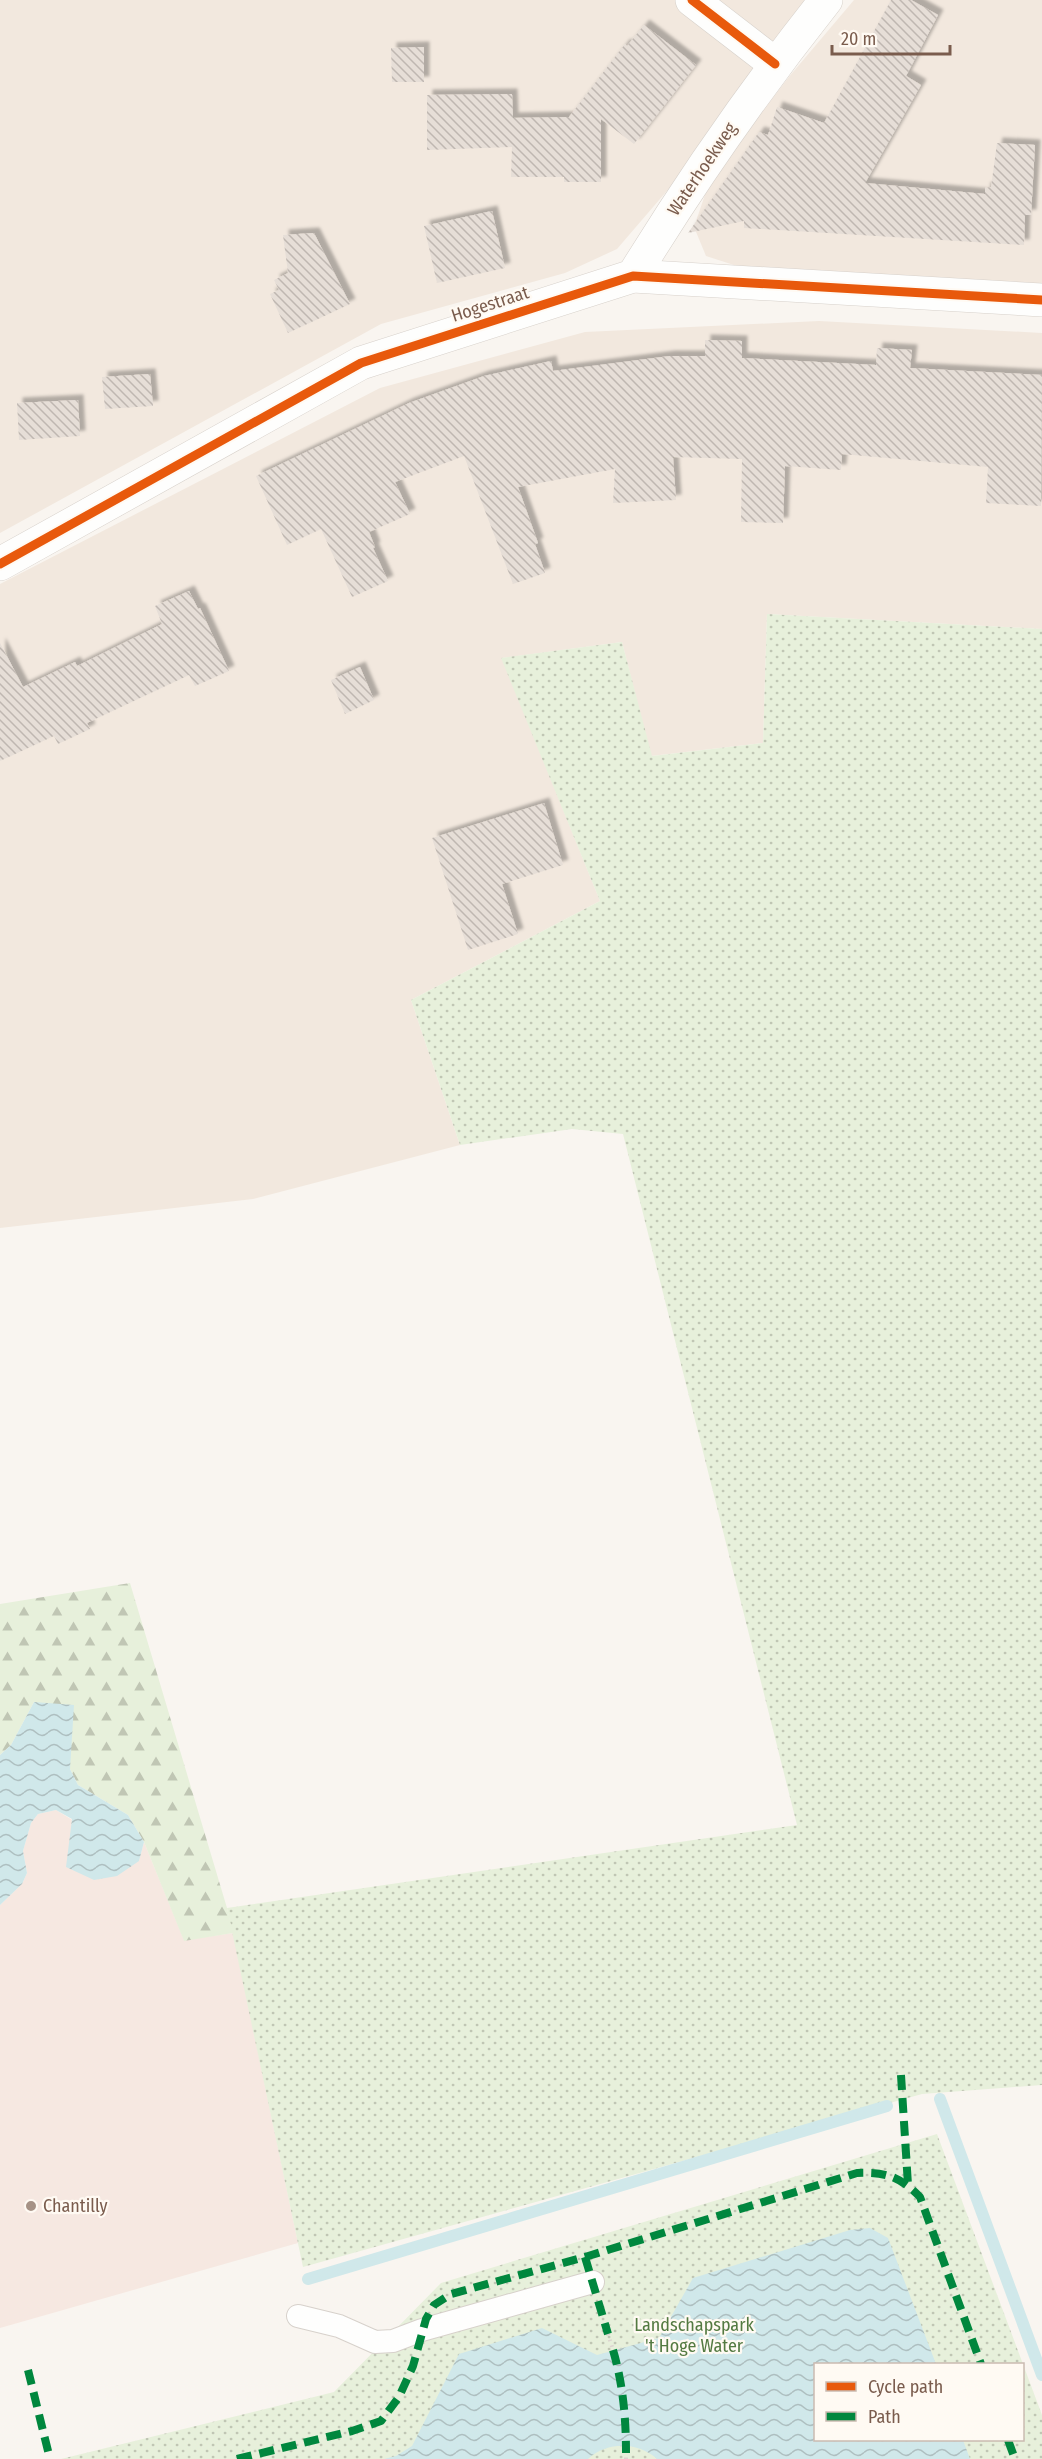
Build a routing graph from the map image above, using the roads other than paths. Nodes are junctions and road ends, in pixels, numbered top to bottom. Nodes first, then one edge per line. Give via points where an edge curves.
1 (692, 0) edge
2 (826, 0) edge
3 (775, 64) junction
4 (633, 276) junction
5 (1042, 300) edge
6 (0, 564) edge
7 (593, 2282) dead end
8 (298, 2316) dead end

1 - 3 street
2 - 3 street, Waterhoekweg
3 - 4 street, Waterhoekweg via 680,199
4 - 5 street, Hogestraat
4 - 6 street, Hogestraat via 360,363
7 - 8 lane via 393,2341 375,2342 339,2326

